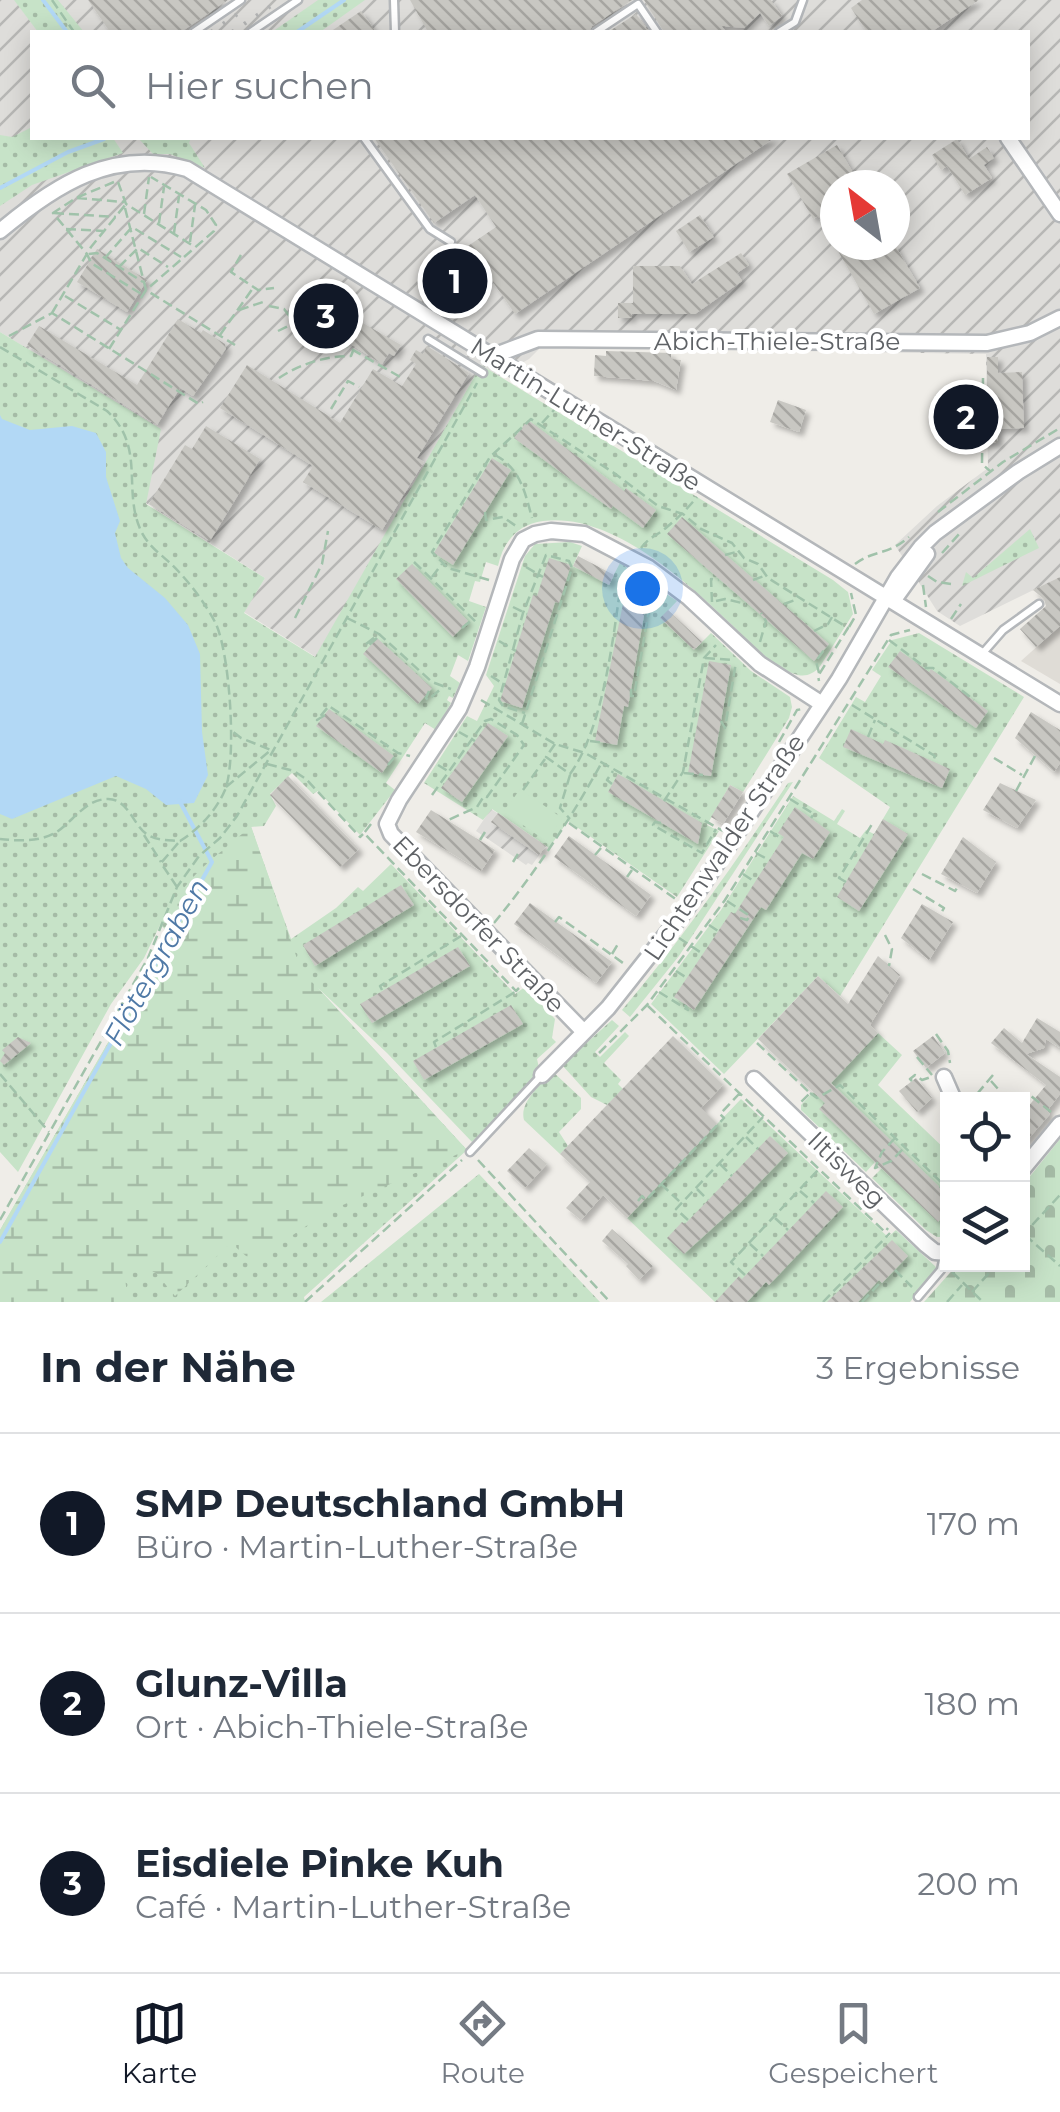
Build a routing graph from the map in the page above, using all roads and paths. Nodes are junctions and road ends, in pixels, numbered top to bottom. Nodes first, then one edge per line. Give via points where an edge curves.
1 (52, 0) edge
2 (241, 0) edge
3 (298, 0) edge
4 (394, 0) edge
5 (803, 0) edge
6 (73, 30) edge
7 (197, 30) edge
8 (254, 30) edge
9 (396, 30) edge
10 (599, 30) edge
11 (656, 30) edge
12 (782, 30) edge
13 (365, 140) edge
14 (1009, 140) edge
15 (164, 174) dead end
16 (114, 175) dead end
17 (149, 177) junction
18 (124, 178) dead end
19 (118, 180) junction
20 (164, 185) junction
21 (180, 194) junction
22 (76, 198) junction
23 (195, 204) junction
24 (125, 205) junction
25 (53, 206) dead end
26 (53, 213) junction
27 (1060, 214) edge
28 (118, 216) junction
29 (144, 216) junction
30 (159, 225) junction
31 (65, 228) junction
32 (130, 230) junction
33 (0, 231) edge
34 (104, 231) junction
35 (174, 234) junction
36 (451, 242) dead end
37 (189, 244) junction
38 (195, 247) junction
39 (135, 249) junction
40 (88, 254) junction
41 (241, 255) dead end
42 (104, 258) junction
43 (182, 258) junction
44 (119, 267) junction
45 (170, 268) junction
46 (144, 282) junction
47 (327, 286) dead end
48 (254, 287) junction
49 (274, 288) dead end
50 (144, 292) junction
51 (64, 295) junction
52 (236, 312) junction
53 (52, 314) junction
54 (1060, 318) edge
55 (296, 323) junction
56 (121, 330) junction
57 (278, 331) dead end
58 (9, 336) dead end
59 (219, 336) junction
60 (428, 340) dead end
61 (339, 342) dead end
62 (235, 346) dead end
63 (0, 347) edge
64 (109, 349) junction
65 (354, 351) junction
66 (493, 356) junction
67 (483, 373) joint
68 (279, 378) dead end
69 (402, 378) dead end
70 (983, 378) dead end
71 (358, 388) dead end
72 (203, 402) dead end
73 (557, 406) dead end
74 (331, 410) dead end
75 (541, 424) junction
76 (1060, 428) edge
77 (1060, 446) edge
78 (581, 451) junction
79 (494, 454) junction
80 (577, 456) dead end
81 (614, 472) junction
82 (990, 472) junction
83 (608, 480) dead end
84 (705, 487) junction
85 (485, 512) dead end
86 (683, 514) junction
87 (932, 518) dead end
88 (920, 528) dead end
89 (328, 530) dead end
90 (960, 533) dead end
91 (531, 536) junction
92 (737, 551) junction
93 (725, 555) dead end
94 (512, 559) junction
95 (633, 560) junction
96 (414, 562) dead end
97 (442, 563) junction
98 (934, 564) dead end
99 (844, 572) junction
100 (541, 576) junction
101 (765, 576) junction
102 (431, 578) junction
103 (719, 580) dead end
104 (753, 580) dead end
105 (669, 582) junction
106 (503, 584) junction
107 (951, 584) dead end
108 (620, 588) junction
109 (652, 594) junction
110 (800, 598) junction
111 (498, 600) junction
112 (889, 600) junction
113 (746, 604) dead end
114 (784, 604) dead end
115 (961, 604) dead end
116 (1039, 604) dead end
117 (707, 607) junction
118 (927, 610) dead end
119 (525, 613) junction
120 (761, 614) dead end
121 (833, 616) junction
122 (345, 617) junction
123 (295, 618) dead end
124 (472, 620) junction
125 (548, 625) dead end
126 (462, 628) dead end
127 (848, 628) junction
128 (938, 630) junction
129 (550, 631) junction
130 (814, 631) dead end
131 (488, 632) junction
132 (726, 634) junction
133 (888, 639) junction
134 (514, 650) junction
135 (824, 650) dead end
136 (637, 654) dead end
137 (750, 655) junction
138 (981, 655) junction
139 (704, 658) junction
140 (641, 659) junction
141 (537, 660) dead end
142 (539, 666) junction
143 (476, 667) junction
144 (819, 674) junction
145 (504, 684) junction
146 (444, 686) junction
147 (631, 689) dead end
148 (429, 692) dead end
149 (465, 696) junction
150 (974, 700) dead end
151 (849, 703) junction
152 (509, 704) dead end
153 (822, 704) junction
154 (1060, 704) edge
155 (514, 710) junction
156 (524, 713) junction
157 (325, 715) dead end
158 (876, 719) junction
159 (721, 721) dead end
160 (522, 724) junction
161 (449, 726) junction
162 (231, 730) junction
163 (868, 736) dead end
164 (906, 738) junction
165 (473, 740) junction
166 (588, 741) junction
167 (605, 743) dead end
168 (556, 744) junction
169 (902, 747) dead end
170 (271, 750) junction
171 (398, 753) junction
172 (586, 753) junction
173 (1035, 756) dead end
174 (546, 757) junction
175 (994, 758) dead end
176 (932, 761) dead end
177 (265, 763) junction
178 (602, 763) junction
179 (388, 765) dead end
180 (423, 765) junction
181 (613, 770) junction
182 (682, 772) junction
183 (570, 774) junction
184 (702, 775) dead end
185 (1024, 776) junction
186 (612, 784) dead end
187 (226, 787) junction
188 (523, 790) dead end
189 (1016, 790) dead end
190 (317, 793) junction
191 (432, 795) dead end
192 (788, 798) junction
193 (311, 799) dead end
194 (665, 800) junction
195 (811, 818) dead end
196 (344, 821) junction
197 (569, 821) junction
198 (874, 821) dead end
199 (446, 822) dead end
200 (661, 823) dead end
201 (387, 824) junction
202 (338, 827) dead end
203 (717, 828) junction
204 (141, 830) junction
205 (768, 830) junction
206 (485, 832) dead end
207 (364, 833) junction
208 (734, 837) junction
209 (782, 838) dead end
210 (0, 840) edge
211 (480, 840) dead end
212 (180, 841) junction
213 (602, 846) junction
214 (857, 849) junction
215 (755, 852) junction
216 (864, 853) dead end
217 (518, 854) dead end
218 (596, 855) dead end
219 (769, 860) dead end
220 (512, 862) dead end
221 (162, 863) junction
222 (633, 869) junction
223 (742, 874) junction
224 (922, 874) dead end
225 (627, 877) dead end
226 (755, 882) dead end
227 (846, 882) dead end
228 (959, 884) dead end
229 (177, 887) junction
230 (913, 890) dead end
231 (725, 900) junction
232 (687, 908) junction
233 (940, 915) dead end
234 (740, 918) dead end
235 (555, 922) dead end
236 (708, 924) junction
237 (718, 930) dead end
238 (487, 932) junction
239 (670, 932) junction
240 (885, 935) dead end
241 (462, 936) junction
242 (618, 944) dead end
243 (692, 946) junction
244 (444, 947) junction
245 (448, 954) dead end
246 (703, 954) dead end
247 (611, 955) junction
248 (889, 966) dead end
249 (628, 967) dead end
250 (675, 970) junction
251 (531, 977) junction
252 (687, 978) dead end
253 (382, 990) dead end
254 (516, 992) junction
255 (658, 992) junction
256 (496, 1004) junction
257 (684, 1004) dead end
258 (647, 1005) junction
259 (500, 1012) dead end
260 (584, 1032) junction
261 (936, 1034) dead end
262 (757, 1042) dead end
263 (436, 1047) dead end
264 (599, 1053) dead end
265 (916, 1057) dead end
266 (0, 1074) edge
267 (542, 1076) joint
268 (938, 1076) junction
269 (754, 1079) dead end
270 (912, 1081) dead end
271 (999, 1090) dead end
272 (949, 1092) edge
273 (982, 1092) edge
274 (740, 1093) junction
275 (810, 1093) junction
276 (1030, 1098) edge
277 (789, 1114) junction
278 (764, 1116) junction
279 (1060, 1122) edge
280 (50, 1133) junction
281 (744, 1136) junction
282 (895, 1138) junction
283 (905, 1147) junction
284 (758, 1149) dead end
285 (470, 1152) junction
286 (1030, 1160) edge
287 (719, 1163) junction
288 (819, 1169) junction
289 (732, 1176) dead end
290 (941, 1182) edge
291 (661, 1184) junction
292 (696, 1188) junction
293 (799, 1190) junction
294 (1059, 1199) edge
295 (638, 1200) dead end
296 (708, 1200) dead end
297 (681, 1202) junction
298 (814, 1203) dead end
299 (774, 1216) junction
300 (0, 1220) edge
301 (688, 1220) dead end
302 (1030, 1229) edge
303 (788, 1230) dead end
304 (749, 1242) junction
305 (1030, 1242) edge
306 (940, 1254) edge
307 (763, 1256) dead end
308 (1060, 1266) edge
309 (895, 1270) dead end
310 (940, 1271) edge
311 (955, 1272) edge
312 (990, 1272) edge
313 (746, 1275) dead end
314 (879, 1284) dead end
315 (963, 1284) junction
316 (972, 1292) junction
317 (919, 1296) joint
318 (866, 1301) edge
319 (305, 1302) edge
320 (610, 1302) edge
321 (824, 1302) edge
322 (947, 1302) edge
323 (984, 1302) edge

1 - 6 path
2 - 7 lane
3 - 8 lane
4 - 9 lane
5 - 12 lane via 795,22
10 - 11 lane via 638,4
13 - 36 lane via 430,229
14 - 27 street
15 - 17 path via 140,174
16 - 25 path
17 - 20 path
17 - 29 path
18 - 19 path
19 - 22 path
19 - 24 path
20 - 21 path
20 - 30 path
21 - 23 path
21 - 35 path
22 - 24 path
22 - 26 path
23 - 37 path
23 - 38 path via 216,225
24 - 28 path
24 - 29 path
24 - 32 path
26 - 28 path
26 - 31 path
28 - 34 path
29 - 30 path
30 - 35 path
31 - 34 path
31 - 40 path
32 - 39 path
32 - 42 path
32 - 43 path
33 - 66 street, Martin-Luther-Straße via 42,198 98,169 133,161 172,165 220,187
34 - 40 path
35 - 37 path
37 - 38 path
38 - 43 path
39 - 44 path
39 - 45 path
39 - 46 path
40 - 42 path
40 - 50 path via 90,263
40 - 51 path
41 - 48 path via 230,272
42 - 44 path
43 - 45 path
44 - 46 path
45 - 50 path
46 - 50 path
47 - 55 path via 310,315
48 - 49 path
48 - 52 path
50 - 56 path
50 - 59 path
51 - 53 path
51 - 56 path
52 - 55 path via 268,304
52 - 59 path
53 - 58 path
53 - 64 path
54 - 66 street, Abich-Thiele-Straße via 987,342 538,339
55 - 57 path
56 - 64 path
59 - 62 path
60 - 67 lane
61 - 65 path
63 - 162 path via 120,423 144,536 178,570 216,625
64 - 72 path
65 - 68 path
65 - 69 path
66 - 84 street, Martin-Luther-Straße
67 - 122 path
70 - 82 path via 982,464
71 - 74 path via 348,381
73 - 75 path
75 - 78 path
75 - 79 path via 526,420
76 - 82 path
77 - 112 street, Lichtenwalder Straße via 964,513
78 - 80 path
78 - 81 path
79 - 91 path via 518,474
79 - 97 path via 432,552
81 - 83 path
81 - 86 path via 642,498
82 - 87 path
84 - 86 path
84 - 99 street, Martin-Luther-Straße
85 - 91 path via 484,518 503,517
86 - 92 path
86 - 95 path via 647,540
88 - 99 path via 896,550 862,558
89 - 123 path via 322,564
90 - 98 path
91 - 94 street, Ebersdorfer Straße
91 - 95 street via 584,534
92 - 93 path
92 - 101 path
94 - 100 path
94 - 106 street, Ebersdorfer Straße
95 - 105 street
95 - 108 path
96 - 102 path
97 - 102 path
97 - 106 path
99 - 112 street, Martin-Luther-Straße
99 - 127 path via 838,582 850,589 856,615
100 - 119 path
100 - 129 path via 546,555 571,564
101 - 104 path
101 - 110 path
102 - 124 path
103 - 117 path via 711,579
105 - 109 path
105 - 117 street
106 - 111 street, Ebersdorfer Straße
107 - 118 path via 926,574
108 - 109 path
108 - 166 path via 606,684
109 - 140 path
110 - 114 path
110 - 121 path
111 - 119 path
111 - 131 street, Ebersdorfer Straße
112 - 128 street, Martin-Luther-Straße
112 - 153 street, Lichtenwalder Straße
113 - 117 path via 725,599
115 - 128 path
116 - 138 lane
117 - 132 street
119 - 134 path
120 - 137 path via 764,632
121 - 127 path
121 - 130 path
122 - 146 path
122 - 170 path
124 - 126 path
124 - 131 path
125 - 129 path
127 - 144 path
128 - 133 path
128 - 138 street, Martin-Luther-Straße
129 - 142 path
131 - 134 path
131 - 143 street, Ebersdorfer Straße
132 - 137 street
132 - 139 path
133 - 150 path
133 - 151 path
134 - 145 path
135 - 144 path via 816,661
136 - 140 path
137 - 153 street
138 - 154 street, Martin-Luther-Straße
139 - 159 path via 736,660 725,728
139 - 182 path
140 - 147 path via 634,696
141 - 142 path
142 - 156 path
143 - 145 path
143 - 149 street, Ebersdorfer Straße
144 - 153 path
145 - 155 path via 499,700
146 - 148 path via 428,700
146 - 149 path
149 - 160 path
149 - 161 street, Ebersdorfer Straße
151 - 158 path
151 - 192 path
152 - 155 path
153 - 208 street, Lichtenwalder Straße
155 - 156 path
156 - 160 path
157 - 171 path via 316,720 329,706
158 - 163 path
158 - 164 path
160 - 168 path
161 - 165 path
161 - 180 street, Ebersdorfer Straße
162 - 170 path
162 - 187 path
164 - 169 path
164 - 176 path via 935,756
165 - 191 path
165 - 199 path via 491,719 524,745 487,798
166 - 167 path
166 - 172 path
168 - 172 path
168 - 174 path
170 - 177 path
170 - 187 path
171 - 179 path
171 - 180 path
172 - 178 path
172 - 183 path
173 - 185 path
174 - 183 path
174 - 188 path
175 - 185 path
177 - 190 path via 306,778
177 - 229 path via 237,816
178 - 181 path
178 - 197 path
180 - 201 street, Ebersdorfer Straße
181 - 186 path via 607,780
181 - 194 path
182 - 184 path
182 - 194 path
183 - 197 path via 560,808
185 - 189 path
187 - 212 path via 209,817
190 - 193 path
190 - 196 path
192 - 195 path
192 - 205 path
194 - 203 path
196 - 202 path
196 - 207 path via 360,837
197 - 213 path
197 - 238 path
198 - 214 path
200 - 203 path via 653,825 702,852
201 - 207 path via 372,822
201 - 238 street, Ebersdorfer Straße
203 - 208 path
204 - 210 path via 124,806 107,799 93,802 55,833
204 - 212 path via 158,840
204 - 221 path
205 - 209 path
205 - 215 path
206 - 211 path
207 - 241 path
208 - 232 street, Lichtenwalder Straße
212 - 221 path
213 - 218 path
213 - 222 path
214 - 216 path
214 - 227 path via 839,878
215 - 219 path
215 - 223 path
217 - 220 path
221 - 229 path
222 - 225 path
222 - 232 path
223 - 226 path
223 - 231 path
224 - 228 path via 955,891
229 - 280 path via 148,958
230 - 233 path via 944,908
231 - 234 path via 750,916
231 - 236 path
232 - 239 street, Lichtenwalder Straße
235 - 247 path via 559,917
236 - 237 path
236 - 243 path
238 - 251 street, Ebersdorfer Straße
239 - 243 path
239 - 260 street, Lichtenwalder Straße
240 - 248 path via 892,949
241 - 244 path
241 - 254 path
242 - 247 path
243 - 246 path
243 - 250 path
244 - 245 path
244 - 253 path
247 - 249 path
250 - 252 path
250 - 255 path
251 - 254 path
251 - 260 street, Ebersdorfer Straße
254 - 256 path
255 - 257 path via 688,1010
255 - 258 path
256 - 259 path
256 - 263 path via 434,1042
258 - 264 path
258 - 274 path
260 - 267 street, Lichtenwalder Straße
261 - 268 path via 950,1063
262 - 275 path
265 - 268 path
266 - 280 path
267 - 285 lane
268 - 270 path via 915,1075
268 - 272 street
269 - 277 street, Iltisweg
271 - 273 path via 992,1078
274 - 278 path
274 - 291 path
275 - 277 path
275 - 282 path via 817,1098 840,1085
276 - 279 path
277 - 306 street, Iltisweg
278 - 281 path
278 - 288 path
279 - 286 street
280 - 300 path
281 - 284 path
281 - 287 path
282 - 283 path
282 - 283 path via 874,1168
283 - 290 path
285 - 319 path
285 - 320 path
287 - 289 path
287 - 292 path
288 - 293 path
288 - 321 path via 884,1232 896,1227
291 - 295 path
291 - 297 path
292 - 296 path
292 - 297 path
293 - 298 path
293 - 299 path
294 - 302 path
297 - 301 path via 676,1208
299 - 303 path
299 - 304 path
304 - 307 path
304 - 313 path via 731,1262
305 - 308 path
309 - 317 path
310 - 317 lane
311 - 315 path
312 - 316 path
314 - 318 path
315 - 316 path
315 - 322 path
316 - 323 path

